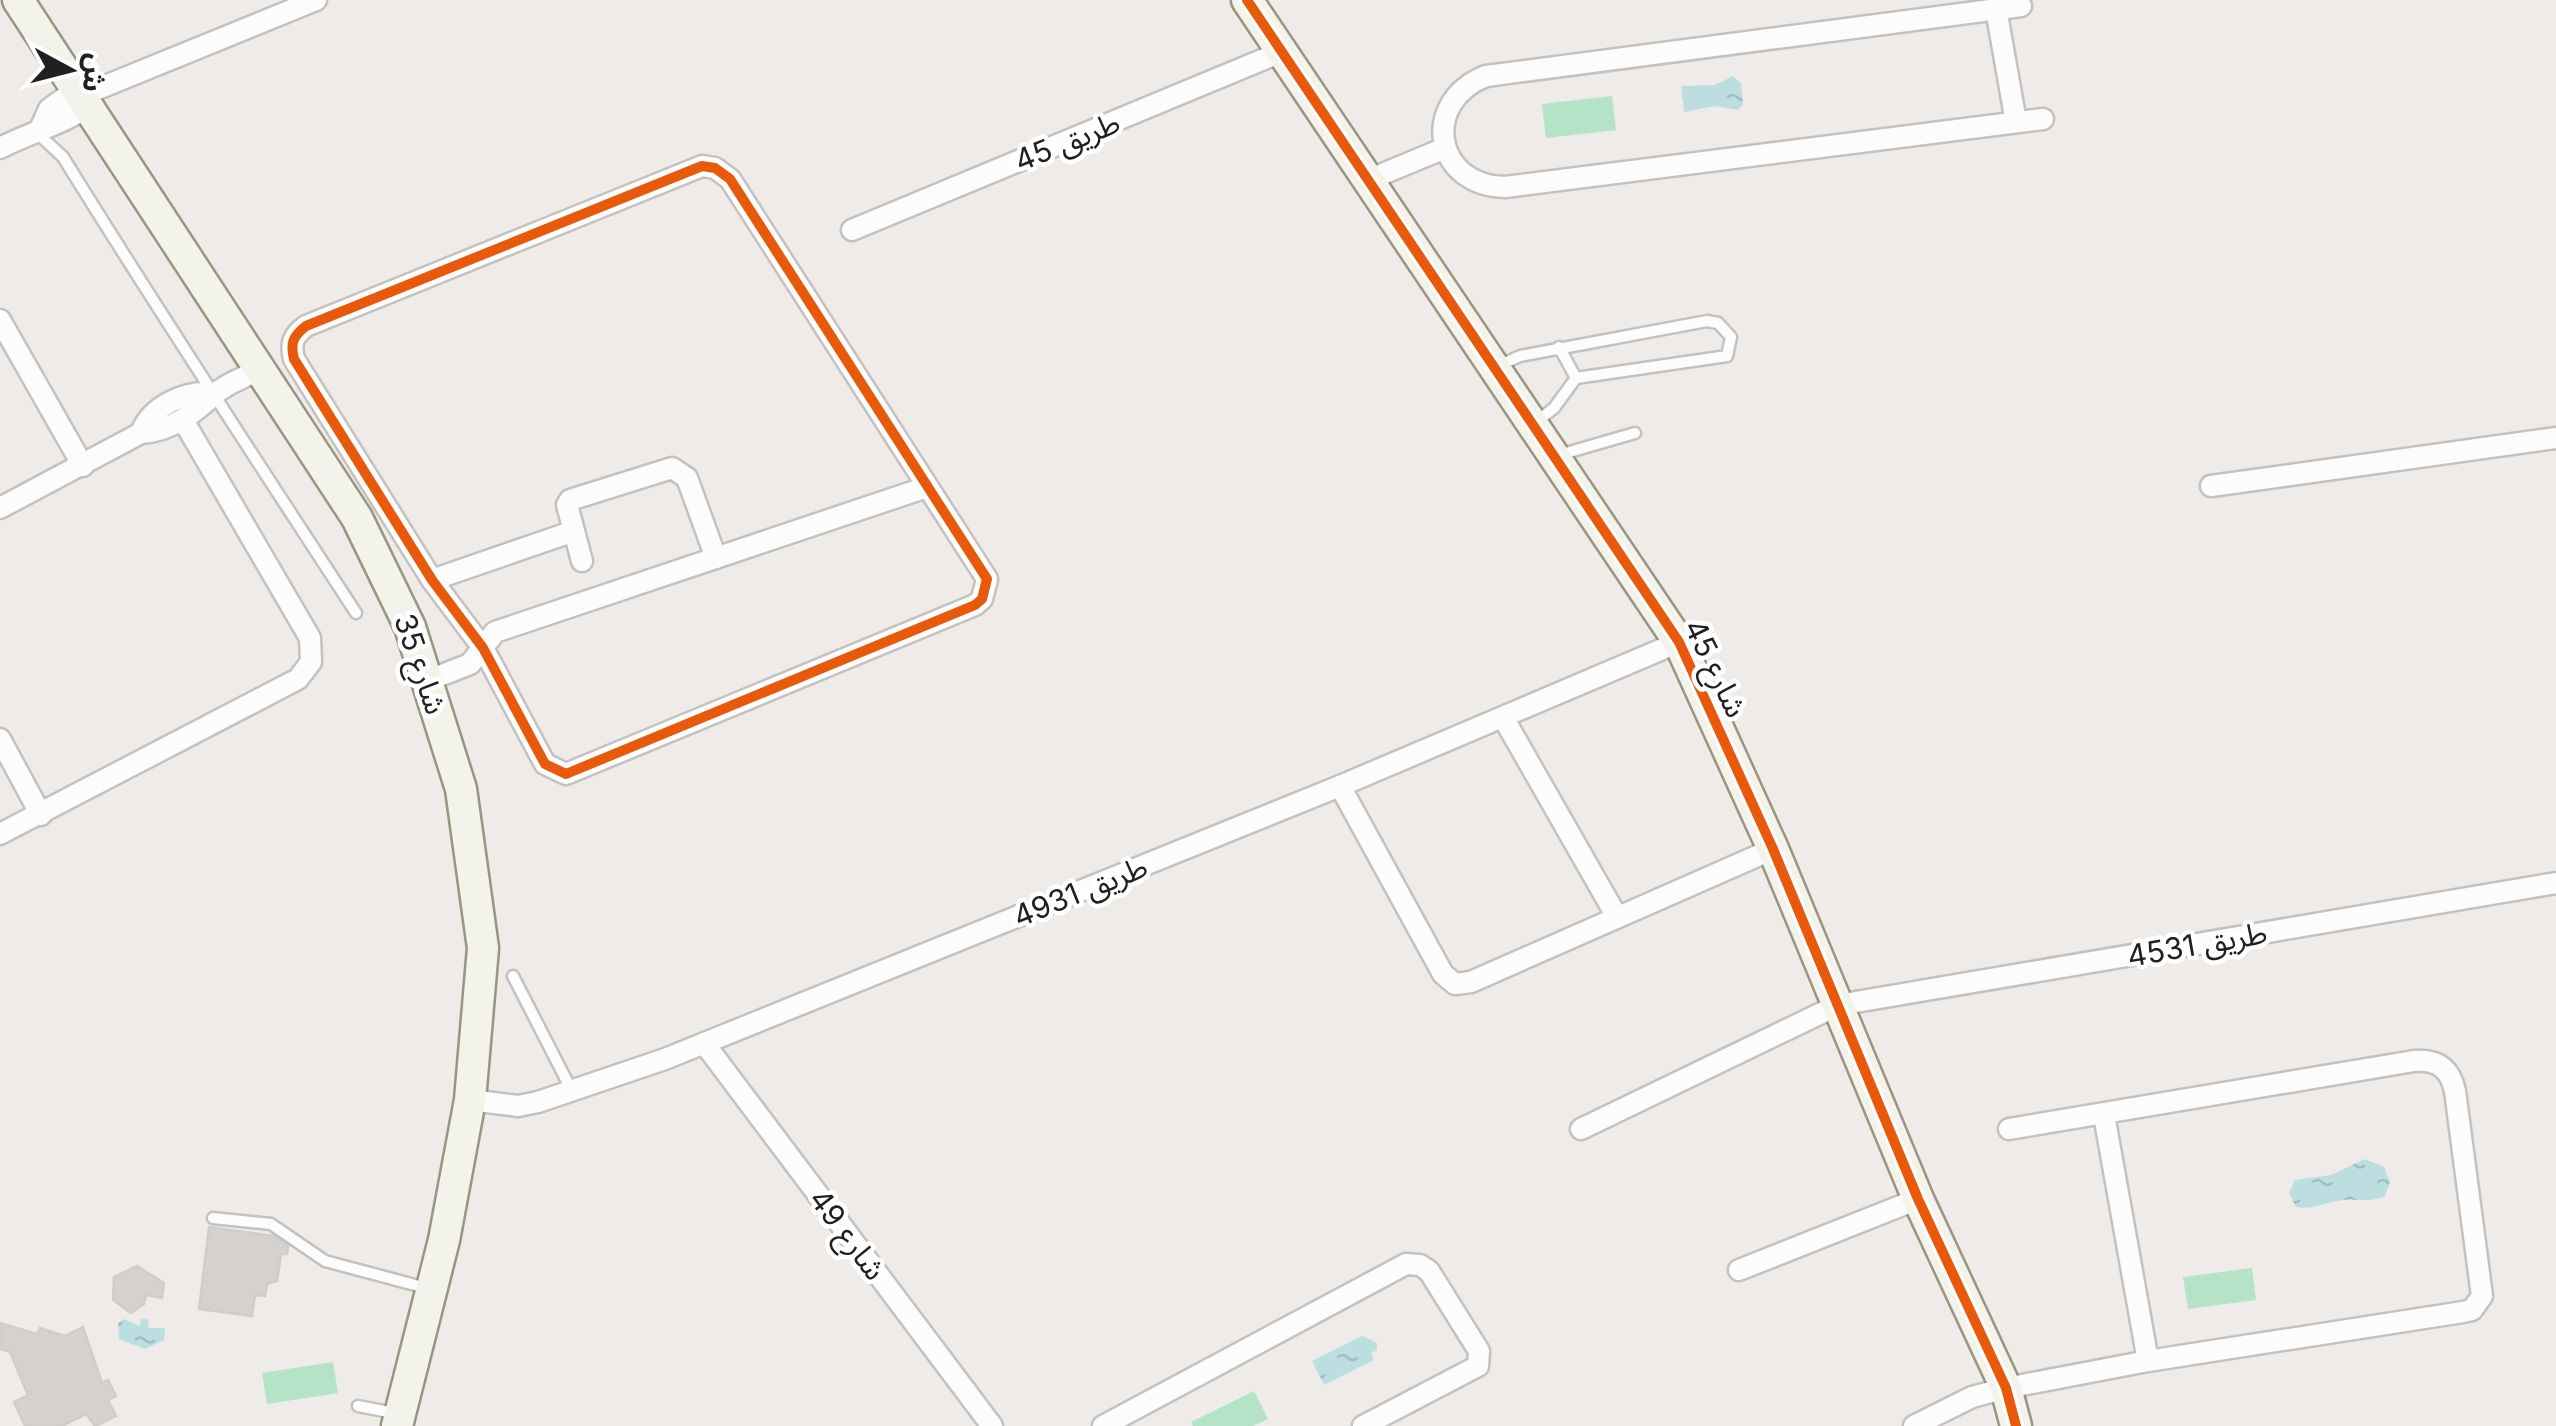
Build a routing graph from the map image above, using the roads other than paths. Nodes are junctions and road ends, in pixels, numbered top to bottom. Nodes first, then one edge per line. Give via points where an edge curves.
1 (18, 0) edge
2 (316, 0) edge
3 (1246, 0) edge
4 (2020, 6) dead end
5 (1996, 9) junction
6 (1282, 52) junction
7 (84, 96) junction
8 (2042, 119) dead end
9 (2016, 122) junction
10 (37, 129) junction
11 (0, 148) edge
12 (1446, 148) junction
13 (1368, 180) junction
14 (852, 230) dead end
15 (0, 320) edge
16 (1559, 347) junction
17 (1494, 368) junction
18 (258, 370) junction
19 (1576, 378) junction
20 (215, 394) junction
21 (183, 420) junction
22 (1531, 426) junction
23 (141, 433) junction
24 (1635, 433) dead end
25 (2556, 438) edge
26 (1553, 457) junction
27 (83, 466) junction
28 (2212, 486) dead end
29 (927, 487) junction
30 (0, 508) edge
31 (574, 531) junction
32 (716, 558) junction
33 (582, 560) dead end
34 (432, 580) junction
35 (356, 613) dead end
36 (1679, 642) junction
37 (483, 648) junction
38 (428, 680) junction
39 (1504, 718) junction
40 (0, 738) edge
41 (1340, 786) junction
42 (41, 815) junction
43 (0, 834) edge
44 (1772, 849) junction
45 (2556, 883) edge
46 (1616, 917) junction
47 (513, 976) dead end
48 (1838, 1005) junction
49 (704, 1043) junction
50 (573, 1092) junction
51 (470, 1100) junction
52 (2104, 1115) junction
53 (1581, 1129) dead end
54 (2009, 1129) dead end
55 (1918, 1199) junction
56 (213, 1218) dead end
57 (1739, 1270) dead end
58 (431, 1289) junction
59 (2148, 1360) junction
60 (2006, 1388) junction
61 (358, 1406) dead end
62 (399, 1420) edge
63 (992, 1426) edge
64 (1103, 1426) edge
65 (1363, 1426) edge
66 (1914, 1426) edge
67 (2016, 1426) edge

1 - 7 street, شارع 35
2 - 7 street
3 - 6 street, شارع 45
4 - 5 street
5 - 9 street
5 - 12 street via 1486,76 1450,104
6 - 13 street, شارع 45
6 - 14 street, طريق 45
7 - 10 street via 59,126
7 - 18 street, شارع 35
8 - 9 street
9 - 12 street via 1505,187 1462,174
10 - 11 street
10 - 20 lane via 63,157
12 - 13 street
13 - 17 street, شارع 45
15 - 27 street
16 - 17 lane
16 - 19 lane
16 - 19 lane via 1707,321 1730,337 1727,356
17 - 22 street, شارع 45
18 - 20 street
18 - 38 street, شارع 35 via 356,518 410,627
19 - 22 lane
20 - 21 street
20 - 23 street via 185,395 152,415
20 - 35 lane
21 - 23 street
21 - 42 street via 310,638 312,662 298,678
22 - 26 street, شارع 45
23 - 27 street
24 - 26 lane
25 - 28 street
26 - 36 street, شارع 45
27 - 30 street
29 - 32 street
29 - 34 street via 730,179 702,166 295,334 294,359
29 - 37 street via 987,579 975,605 566,774 545,764
31 - 32 street via 570,500 672,468 688,478
31 - 33 street
31 - 34 street
32 - 37 street via 495,632
34 - 37 street
36 - 39 street, طريق 4931
36 - 44 street, شارع 45
37 - 38 street via 470,664
38 - 51 street, شارع 35 via 461,790 483,948
39 - 41 street, طريق 4931
39 - 46 street
40 - 42 street
41 - 46 street via 1443,974 1455,984
41 - 49 street, طريق 4931
42 - 43 street
44 - 46 street
44 - 48 street, شارع 45
45 - 48 street, طريق 4531
47 - 50 lane
48 - 53 street, طريق 4531
48 - 55 street, شارع 45
49 - 50 street, طريق 4931
49 - 63 street, شارع 49
50 - 51 street, طريق 4931 via 518,1106
51 - 58 street, شارع 35
52 - 54 street
52 - 59 street
52 - 59 street via 2426,1060 2447,1069 2455,1091 2479,1305
55 - 57 street
55 - 60 street, شارع 45
56 - 58 lane via 271,1224 325,1261
58 - 62 street, شارع 35
59 - 60 street
60 - 66 street
60 - 67 street, شارع 45
61 - 62 lane
64 - 65 street via 1406,1264 1420,1264 1479,1351 1478,1366

